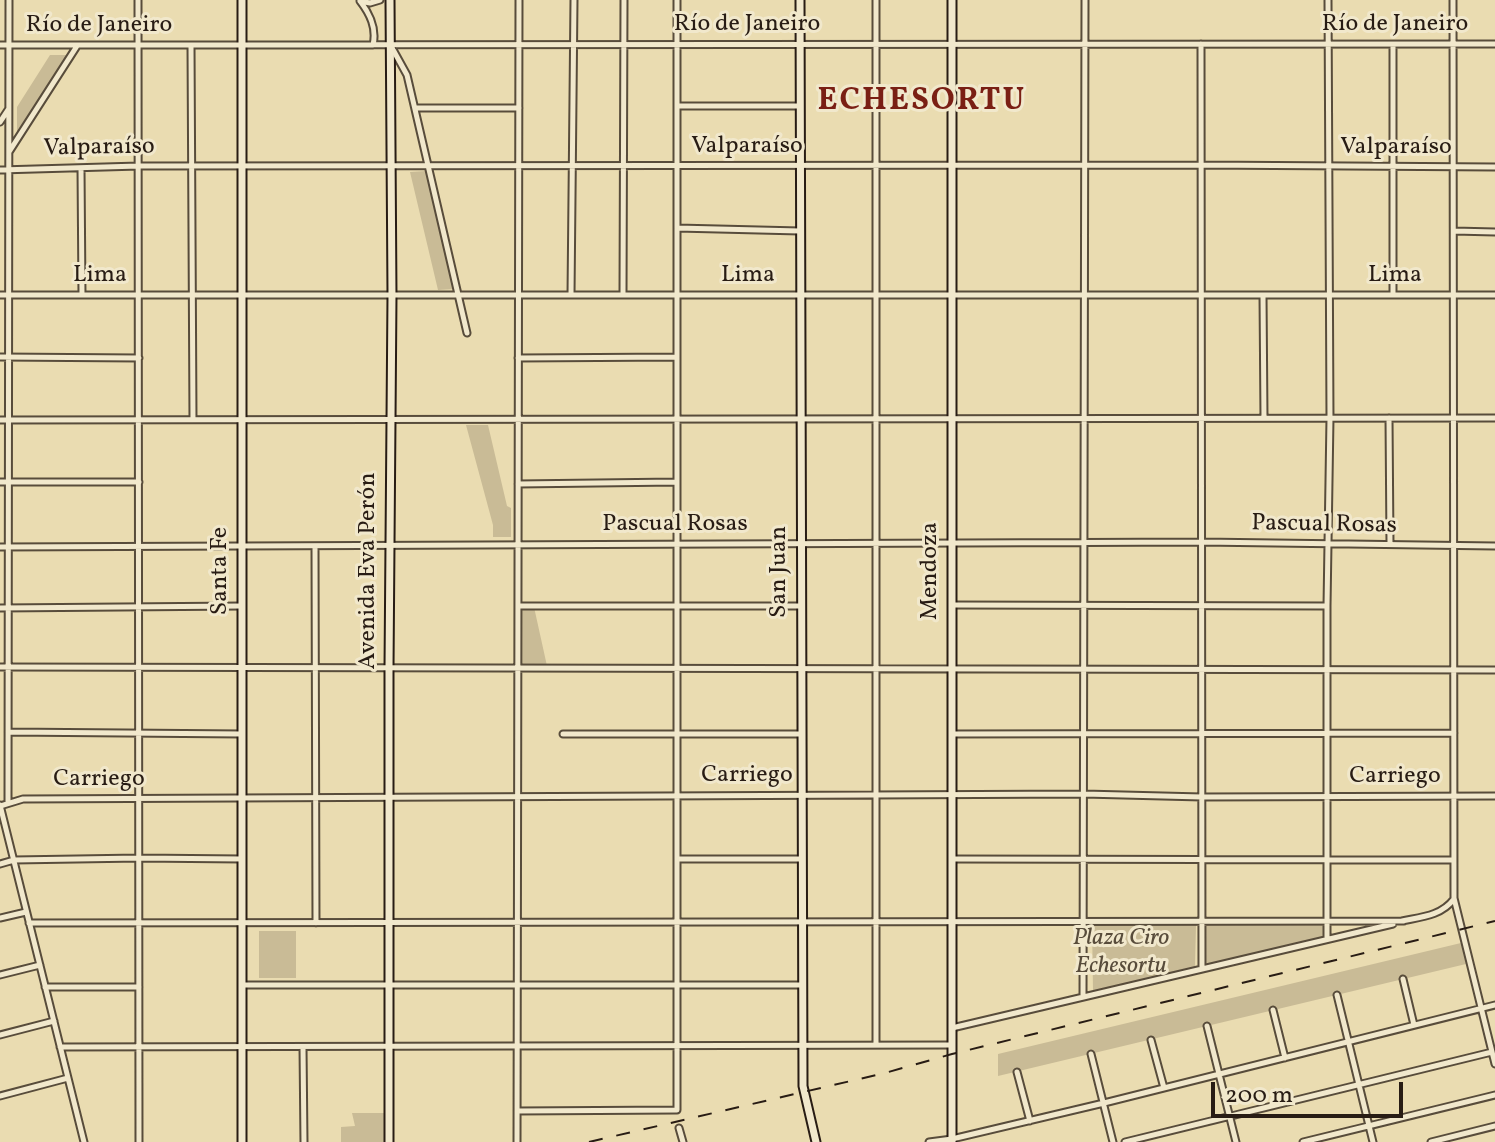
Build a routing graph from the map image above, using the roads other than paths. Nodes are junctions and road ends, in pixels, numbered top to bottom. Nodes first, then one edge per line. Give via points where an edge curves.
1 (9, 0) edge
2 (138, 0) edge
3 (242, 0) edge
4 (359, 0) edge
5 (380, 0) edge
6 (390, 0) edge
7 (519, 0) edge
8 (574, 0) edge
9 (624, 0) edge
10 (677, 0) edge
11 (800, 0) edge
12 (876, 0) edge
13 (952, 0) edge
14 (1085, 0) edge
15 (1328, 0) edge
16 (1453, 0) edge
17 (519, 44) junction
18 (574, 44) junction
19 (624, 44) junction
20 (677, 44) junction
21 (800, 44) junction
22 (876, 44) junction
23 (952, 44) junction
24 (1085, 44) junction
25 (1201, 44) junction
26 (1329, 44) junction
27 (1452, 44) junction
28 (1495, 44) edge
29 (0, 45) edge
30 (9, 45) junction
31 (77, 45) junction
32 (139, 45) junction
33 (191, 45) junction
34 (243, 45) junction
35 (373, 45) junction
36 (390, 45) junction
37 (1393, 45) junction
38 (677, 106) junction
39 (800, 106) junction
40 (415, 108) junction
41 (519, 108) junction
42 (9, 109) junction
43 (0, 122) edge
44 (9, 152) junction
45 (1201, 165) junction
46 (139, 166) junction
47 (192, 166) junction
48 (242, 166) junction
49 (623, 166) junction
50 (677, 166) junction
51 (800, 166) junction
52 (876, 166) junction
53 (952, 166) junction
54 (1085, 166) junction
55 (391, 167) junction
56 (429, 167) junction
57 (519, 167) junction
58 (573, 167) junction
59 (1329, 167) junction
60 (1394, 167) junction
61 (1495, 167) edge
62 (81, 168) junction
63 (1453, 168) junction
64 (0, 170) edge
65 (9, 170) junction
66 (677, 228) junction
67 (800, 231) junction
68 (1454, 231) junction
69 (1495, 232) edge
70 (459, 294) junction
71 (0, 295) edge
72 (8, 295) junction
73 (82, 295) junction
74 (139, 295) junction
75 (192, 295) junction
76 (242, 295) junction
77 (392, 295) junction
78 (518, 295) junction
79 (571, 295) junction
80 (623, 295) junction
81 (677, 295) junction
82 (801, 295) junction
83 (876, 295) junction
84 (952, 295) junction
85 (1085, 295) junction
86 (1202, 295) junction
87 (1263, 295) junction
88 (1330, 295) junction
89 (1393, 295) junction
90 (1455, 295) junction
91 (1495, 295) edge
92 (467, 333) dead end
93 (0, 357) edge
94 (8, 357) junction
95 (677, 357) junction
96 (139, 358) junction
97 (518, 358) junction
98 (1389, 417) junction
99 (1454, 417) junction
100 (801, 418) junction
101 (876, 418) junction
102 (952, 418) junction
103 (1085, 418) junction
104 (1202, 418) junction
105 (1264, 418) junction
106 (1330, 418) junction
107 (1495, 418) edge
108 (139, 419) junction
109 (193, 419) junction
110 (242, 419) junction
111 (390, 419) junction
112 (518, 419) junction
113 (676, 419) junction
114 (0, 420) edge
115 (8, 420) junction
116 (0, 482) edge
117 (8, 482) junction
118 (139, 482) junction
119 (676, 482) junction
120 (518, 484) junction
121 (1084, 542) junction
122 (1202, 542) junction
123 (876, 543) junction
124 (952, 543) junction
125 (676, 544) junction
126 (801, 544) junction
127 (1390, 544) junction
128 (390, 545) junction
129 (518, 545) junction
130 (1329, 545) junction
131 (139, 546) junction
132 (242, 546) junction
133 (315, 546) junction
134 (1454, 546) junction
135 (1495, 546) edge
136 (0, 547) edge
137 (8, 547) junction
138 (952, 605) junction
139 (1084, 605) junction
140 (1202, 605) junction
141 (242, 606) junction
142 (518, 606) junction
143 (676, 606) junction
144 (801, 606) junction
145 (1327, 606) junction
146 (139, 607) junction
147 (0, 608) edge
148 (8, 608) junction
149 (0, 667) edge
150 (8, 667) junction
151 (139, 668) junction
152 (242, 668) junction
153 (316, 668) junction
154 (389, 668) junction
155 (517, 668) junction
156 (676, 669) junction
157 (801, 669) junction
158 (876, 669) junction
159 (952, 669) junction
160 (1084, 669) junction
161 (1202, 670) junction
162 (1327, 670) junction
163 (1454, 670) junction
164 (1495, 670) edge
165 (8, 732) junction
166 (1327, 733) junction
167 (1454, 733) junction
168 (139, 734) junction
169 (242, 734) junction
170 (563, 734) dead end
171 (676, 734) junction
172 (802, 734) junction
173 (952, 734) junction
174 (1084, 734) junction
175 (1202, 734) junction
176 (8, 750) junction
177 (0, 752) edge
178 (952, 794) junction
179 (1084, 794) junction
180 (802, 795) junction
181 (876, 795) junction
182 (676, 796) junction
183 (1454, 796) junction
184 (1495, 796) edge
185 (390, 797) junction
186 (517, 797) junction
187 (1202, 797) junction
188 (1327, 797) junction
189 (139, 798) junction
190 (242, 798) junction
191 (317, 798) junction
192 (8, 802) junction
193 (0, 806) edge
194 (139, 858) junction
195 (242, 859) junction
196 (677, 859) junction
197 (802, 859) junction
198 (952, 859) junction
199 (1084, 859) junction
200 (1203, 859) junction
201 (14, 860) junction
202 (1327, 860) junction
203 (1454, 860) junction
204 (0, 864) edge
205 (1454, 898) junction
206 (26, 912) junction
207 (0, 918) edge
208 (1084, 921) junction
209 (1203, 921) junction
210 (1327, 921) junction
211 (1404, 921) junction
212 (390, 922) junction
213 (517, 922) junction
214 (677, 922) junction
215 (802, 922) junction
216 (876, 922) junction
217 (952, 922) junction
218 (29, 923) junction
219 (139, 923) junction
220 (242, 923) junction
221 (316, 923) junction
222 (1327, 939) junction
223 (40, 965) junction
224 (1202, 969) junction
225 (0, 975) edge
226 (1403, 979) dead end
227 (242, 985) junction
228 (390, 985) junction
229 (516, 985) junction
230 (677, 985) junction
231 (802, 985) junction
232 (45, 987) junction
233 (139, 987) junction
234 (1337, 995) dead end
235 (1083, 997) junction
236 (1495, 1005) edge
237 (1481, 1009) junction
238 (1273, 1010) dead end
239 (54, 1021) junction
240 (1414, 1025) junction
241 (1207, 1026) dead end
242 (952, 1028) junction
243 (0, 1035) edge
244 (1151, 1040) dead end
245 (1348, 1042) junction
246 (876, 1045) junction
247 (952, 1045) junction
248 (390, 1046) junction
249 (516, 1046) junction
250 (677, 1046) junction
251 (802, 1046) junction
252 (60, 1047) junction
253 (139, 1047) junction
254 (242, 1047) junction
255 (303, 1047) junction
256 (1492, 1052) junction
257 (1091, 1054) dead end
258 (1285, 1058) junction
259 (1495, 1064) edge
260 (1017, 1072) dead end
261 (1219, 1074) junction
262 (68, 1078) junction
263 (1359, 1085) junction
264 (1164, 1088) junction
265 (1495, 1095) edge
266 (0, 1096) edge
267 (1104, 1103) junction
268 (517, 1111) junction
269 (1229, 1116) junction
270 (1030, 1121) junction
271 (1369, 1126) junction
272 (1495, 1126) edge
273 (679, 1128) dead end
274 (952, 1140) edge
275 (84, 1142) edge
276 (139, 1142) edge
277 (242, 1142) edge
278 (304, 1142) edge
279 (389, 1142) edge
280 (517, 1142) edge
281 (683, 1142) edge
282 (816, 1142) edge
283 (929, 1142) edge
284 (1113, 1142) edge
285 (1125, 1142) edge
286 (1236, 1142) edge
287 (1303, 1142) edge
288 (1373, 1142) edge
289 (1431, 1142) edge

1 - 30 street
2 - 32 street
3 - 34 main road, Santa Fe
4 - 5 street
4 - 35 street via 374,26
6 - 36 main road, Avenida Eva Perón
7 - 17 street
8 - 18 street
9 - 19 street
10 - 20 street
11 - 21 main road, San Juan
12 - 22 street
13 - 23 main road, Mendoza
14 - 24 street
15 - 26 street
16 - 27 street
17 - 18 street, Río de Janeiro
17 - 36 street, Río de Janeiro
17 - 41 street
18 - 19 street, Río de Janeiro
18 - 58 street
19 - 20 street, Río de Janeiro
19 - 49 street
20 - 21 street, Río de Janeiro
20 - 38 street
21 - 22 street, Río de Janeiro
21 - 39 main road, San Juan
22 - 23 street, Río de Janeiro
22 - 52 street
23 - 24 street, Río de Janeiro
23 - 53 main road, Mendoza
24 - 25 street, Río de Janeiro
24 - 54 street
25 - 26 street, Río de Janeiro
25 - 45 street
26 - 37 street, Río de Janeiro
26 - 59 street
27 - 28 street, Río de Janeiro
27 - 37 street, Río de Janeiro
27 - 63 street
29 - 30 street, Río de Janeiro
30 - 31 street, Río de Janeiro
30 - 42 street
31 - 32 street, Río de Janeiro
31 - 44 street
32 - 33 street, Río de Janeiro
32 - 46 street
33 - 34 street, Río de Janeiro
33 - 47 street
34 - 35 street, Río de Janeiro
34 - 48 main road, Santa Fe
35 - 36 street, Río de Janeiro
36 - 40 street via 407,75
36 - 55 main road, Avenida Eva Perón
37 - 60 street
38 - 39 street
38 - 50 street
39 - 51 main road, San Juan
40 - 41 street
40 - 56 street
41 - 57 street
42 - 43 street
42 - 44 street
44 - 65 street
45 - 54 street, Valparaíso
45 - 59 street, Valparaíso
45 - 86 street
46 - 47 street, Valparaíso
46 - 62 street, Valparaíso
46 - 74 street
47 - 48 street, Valparaíso
47 - 75 street
48 - 55 street, Valparaíso
48 - 76 main road, Santa Fe
49 - 50 street, Valparaíso
49 - 58 street, Valparaíso
49 - 80 street
50 - 51 street, Valparaíso
50 - 66 street
51 - 52 street, Valparaíso
51 - 67 main road, San Juan
52 - 53 street, Valparaíso
52 - 83 street
53 - 54 street, Valparaíso
53 - 84 main road, Mendoza
54 - 85 street
55 - 56 street, Valparaíso
55 - 77 main road, Avenida Eva Perón
56 - 57 street, Valparaíso
56 - 70 street
57 - 58 street, Valparaíso
57 - 78 street
58 - 79 street
59 - 60 street, Valparaíso
59 - 88 street
60 - 63 street, Valparaíso
60 - 89 street
61 - 63 street, Valparaíso
62 - 65 street, Valparaíso
62 - 73 street
63 - 68 street
64 - 65 street, Valparaíso
65 - 72 street
66 - 67 street
66 - 81 street
67 - 82 main road, San Juan
68 - 69 street
68 - 90 street
70 - 77 street, Lima
70 - 78 street, Lima
70 - 92 street
71 - 72 street, Lima
72 - 73 street, Lima
72 - 94 street
73 - 74 street, Lima
74 - 75 street, Lima
74 - 96 street
75 - 76 street, Lima
75 - 109 street
76 - 77 street, Lima
76 - 110 main road, Santa Fe
77 - 111 main road, Avenida Eva Perón
78 - 79 street, Lima
78 - 97 street
79 - 80 street, Lima
80 - 81 street, Lima
81 - 82 street, Lima
81 - 95 street
82 - 83 street, Lima
82 - 100 main road, San Juan
83 - 84 street, Lima
83 - 101 street
84 - 85 street, Lima
84 - 102 main road, Mendoza
85 - 86 street, Lima
85 - 103 street
86 - 87 street, Lima
86 - 104 street
87 - 88 street, Lima
87 - 105 street
88 - 89 street, Lima
88 - 106 street
89 - 90 street, Lima
90 - 91 street, Lima
90 - 99 street
93 - 94 street
94 - 96 street
94 - 115 street
95 - 97 street
95 - 113 street
96 - 108 street
97 - 112 street
98 - 99 street
98 - 106 street
98 - 127 street
99 - 107 street
99 - 134 street
100 - 101 street
100 - 113 street
100 - 126 main road, San Juan
101 - 102 street
101 - 123 street
102 - 103 street
102 - 124 main road, Mendoza
103 - 104 street
103 - 121 street
104 - 105 street
104 - 122 street
105 - 106 street
106 - 130 street
108 - 109 street
108 - 115 street
108 - 118 street
109 - 110 street
110 - 111 street
110 - 132 main road, Santa Fe
111 - 112 street
111 - 128 main road, Avenida Eva Perón
112 - 113 street
112 - 120 street
113 - 119 street
114 - 115 street
115 - 117 street
116 - 117 street
117 - 118 street
117 - 137 street
118 - 131 street
119 - 120 street
119 - 125 street
120 - 129 street
121 - 122 street, Pascual Rosas
121 - 124 street, Pascual Rosas
121 - 139 street
122 - 130 street, Pascual Rosas
122 - 140 street
123 - 124 street, Pascual Rosas
123 - 126 street, Pascual Rosas
123 - 158 street
124 - 138 main road, Mendoza
125 - 126 street, Pascual Rosas
125 - 129 street, Pascual Rosas
125 - 143 street
126 - 144 main road, San Juan
127 - 130 street, Pascual Rosas
127 - 134 street, Pascual Rosas
128 - 129 street, Pascual Rosas
128 - 133 street, Pascual Rosas
128 - 154 main road, Avenida Eva Perón
129 - 142 street
130 - 145 street
131 - 132 street, Pascual Rosas
131 - 137 street, Pascual Rosas
131 - 146 street
132 - 133 street, Pascual Rosas
132 - 141 main road, Santa Fe
133 - 153 street
134 - 135 street, Pascual Rosas
134 - 163 street
136 - 137 street, Pascual Rosas
137 - 148 street
138 - 139 street
138 - 159 main road, Mendoza
139 - 140 street
139 - 160 street
140 - 145 street
140 - 161 street
141 - 146 street
141 - 152 main road, Santa Fe
142 - 143 street
142 - 155 street
143 - 144 street
143 - 156 street
144 - 157 main road, San Juan
145 - 162 street
146 - 148 street
146 - 151 street
147 - 148 street
148 - 150 street
149 - 150 street
150 - 151 street
150 - 165 street
151 - 152 street
151 - 168 street
152 - 153 street
152 - 169 main road, Santa Fe
153 - 154 street
153 - 191 street
154 - 155 street
154 - 185 main road, Avenida Eva Perón
155 - 156 street
155 - 186 street
156 - 157 street
156 - 171 street
157 - 158 street
157 - 172 main road, San Juan
158 - 159 street
158 - 181 street
159 - 160 street
159 - 173 main road, Mendoza
160 - 161 street
160 - 174 street
161 - 162 street
161 - 175 street
162 - 163 street
162 - 166 street
163 - 164 street
163 - 167 street
165 - 168 street
165 - 176 street
166 - 167 street
166 - 175 street
166 - 188 street
167 - 183 street
168 - 169 street
168 - 189 street
169 - 190 main road, Santa Fe
170 - 171 street
171 - 172 street
171 - 182 street
172 - 180 main road, San Juan
173 - 174 street
173 - 178 main road, Mendoza
174 - 175 street
174 - 179 street
175 - 187 street
176 - 177 street
176 - 192 street
178 - 179 street, Carriego
178 - 181 street, Carriego
178 - 198 main road, Mendoza
179 - 187 street, Carriego
179 - 199 street
180 - 181 street, Carriego
180 - 182 street, Carriego
180 - 197 main road, San Juan
181 - 216 street
182 - 186 street, Carriego
182 - 196 street
183 - 184 street, Carriego
183 - 188 street, Carriego
183 - 203 street
185 - 186 street, Carriego
185 - 191 street, Carriego
185 - 212 main road, Avenida Eva Perón
186 - 213 street
187 - 188 street, Carriego
187 - 200 street
188 - 202 street
189 - 190 street, Carriego
189 - 192 street, Carriego
189 - 194 street
190 - 191 street, Carriego
190 - 195 main road, Santa Fe
191 - 221 street
192 - 193 street, Carriego
193 - 201 street
194 - 195 street
194 - 201 street
194 - 219 street
195 - 220 main road, Santa Fe
196 - 197 street
196 - 214 street
197 - 215 main road, San Juan
198 - 199 street
198 - 217 main road, Mendoza
199 - 200 street
199 - 208 street
200 - 202 street
200 - 209 street
201 - 204 street
201 - 206 street
202 - 203 street
202 - 210 street
203 - 205 street
205 - 211 street via 1438,913
205 - 237 street
206 - 207 street
206 - 218 street
208 - 209 street
208 - 217 street
208 - 235 street
209 - 210 street
209 - 224 street
210 - 211 street
210 - 222 street
211 - 222 street
212 - 213 street
212 - 221 street
212 - 228 main road, Avenida Eva Perón
213 - 214 street
213 - 229 street
214 - 215 street
214 - 230 street
215 - 216 street
215 - 231 main road, San Juan
216 - 217 street
216 - 246 street
217 - 242 main road, Mendoza
218 - 219 street
218 - 223 street
219 - 220 street
219 - 233 street
220 - 221 street
220 - 227 main road, Santa Fe
222 - 224 street
223 - 225 street
223 - 232 street
224 - 235 street
226 - 240 street
227 - 228 street
227 - 254 main road, Santa Fe
228 - 229 street
228 - 248 main road, Avenida Eva Perón
229 - 230 street
229 - 249 street
230 - 231 street
230 - 250 street
231 - 251 main road, San Juan
232 - 233 street
232 - 239 street
233 - 253 street
234 - 245 street
235 - 242 street
236 - 237 street
237 - 240 street
237 - 256 street
238 - 258 street
239 - 243 street
239 - 252 street
240 - 245 street
241 - 261 street
242 - 247 main road, Mendoza
244 - 264 street
245 - 258 street
245 - 263 street
246 - 247 street
246 - 251 street
247 - 274 main road, Mendoza
248 - 249 street
248 - 255 street
248 - 279 main road, Avenida Eva Perón
249 - 250 street
249 - 268 street
250 - 251 street
250 - 268 street via 677,1110
251 - 282 main road, San Juan via 803,1086
252 - 253 street
252 - 262 street
253 - 254 street
253 - 276 street
254 - 255 street
254 - 277 main road, Santa Fe
255 - 278 street
256 - 259 street
256 - 263 street
257 - 267 street
258 - 261 street
260 - 270 street
261 - 264 street
261 - 269 street
262 - 266 street
262 - 275 street
263 - 269 street
263 - 271 street
264 - 267 street
265 - 271 street
267 - 270 street
267 - 284 street
268 - 280 street
269 - 285 street
269 - 286 street
270 - 274 street
271 - 287 street
271 - 288 street
272 - 289 street
273 - 281 street
274 - 283 street

